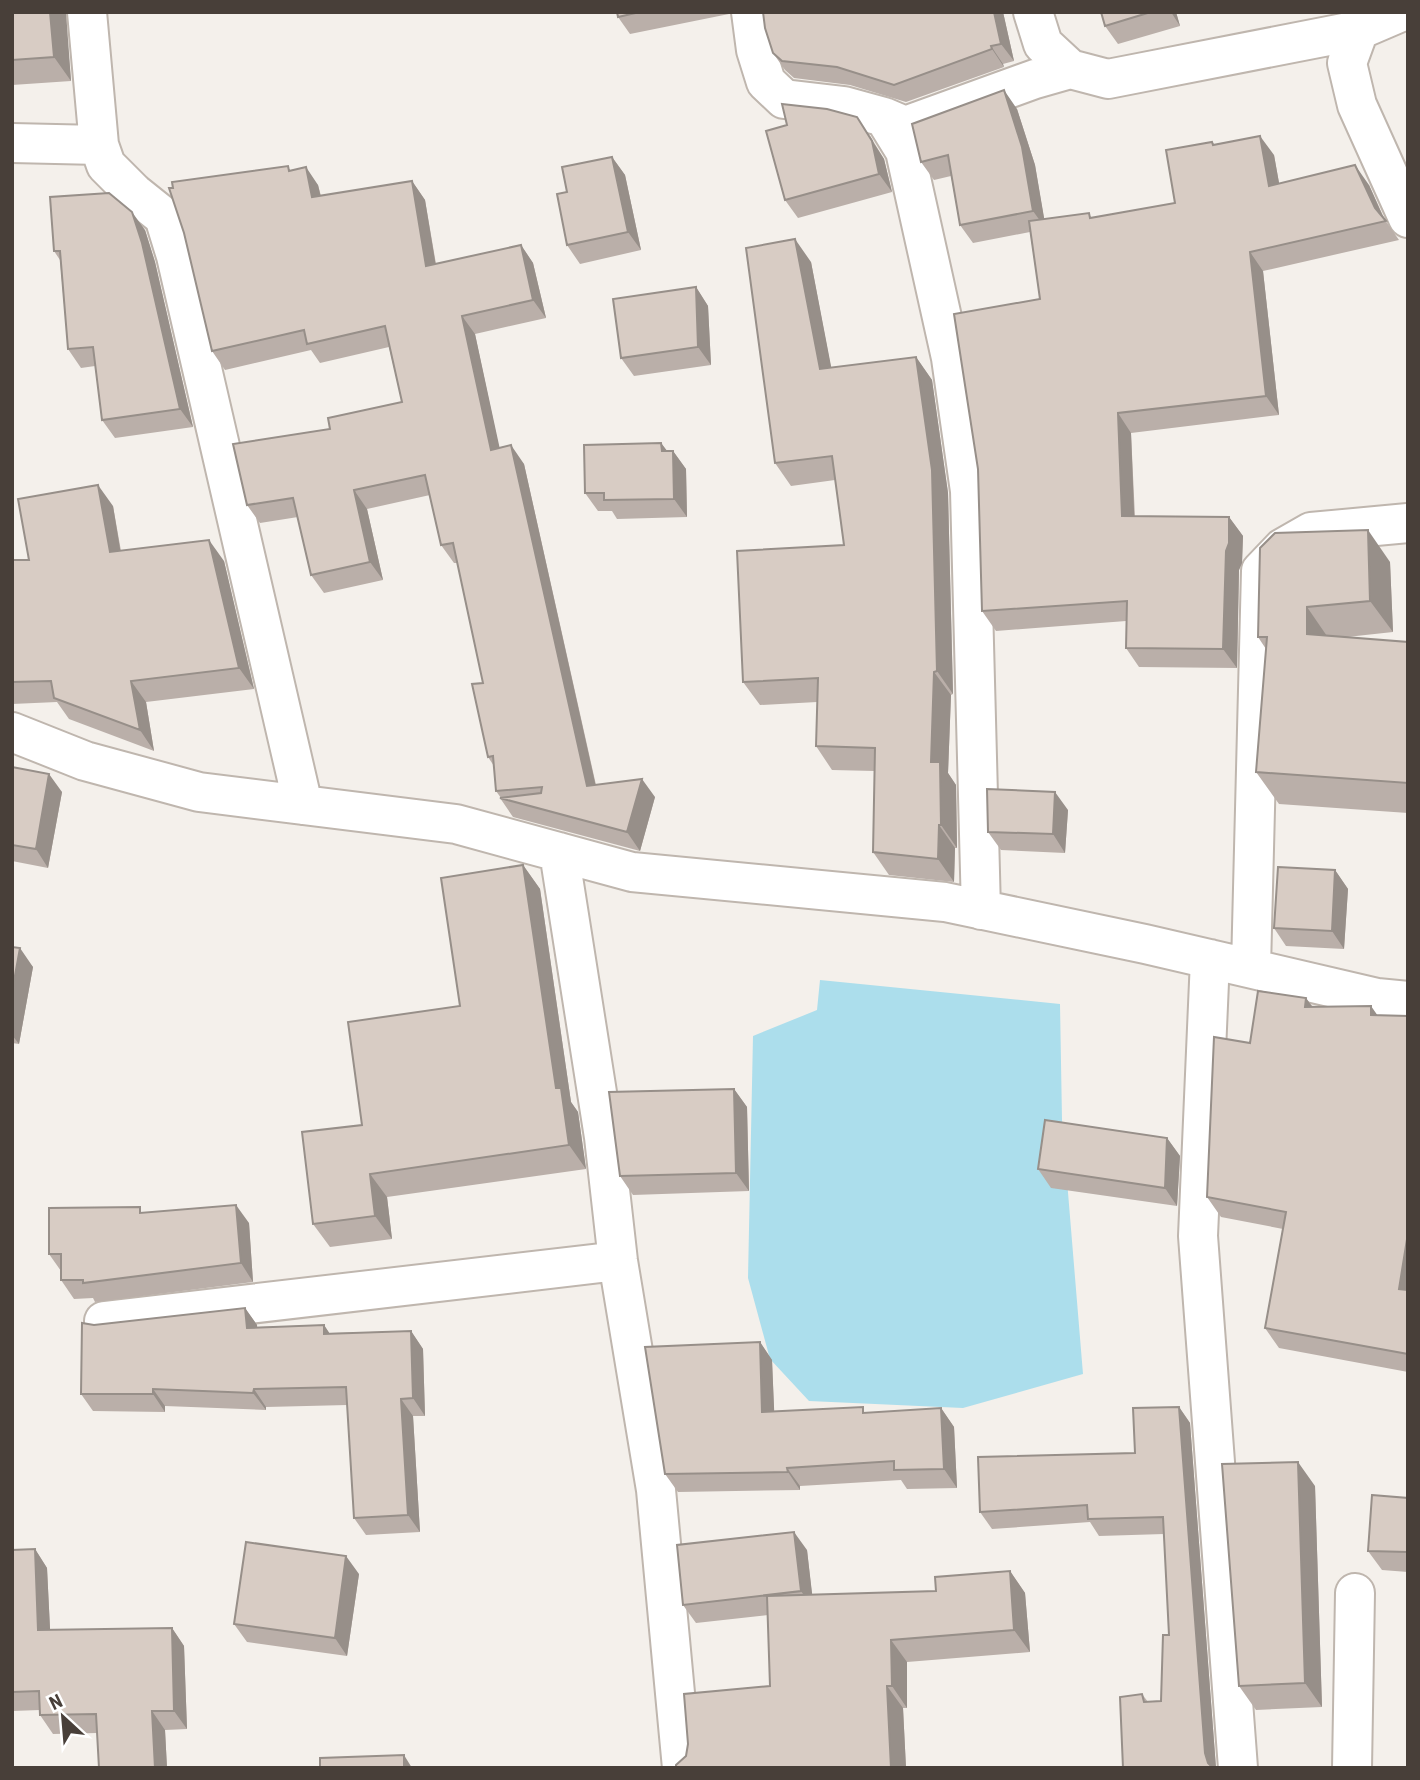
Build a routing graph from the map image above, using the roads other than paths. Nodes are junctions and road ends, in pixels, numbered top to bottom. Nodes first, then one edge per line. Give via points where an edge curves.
1 (87, 12) edge
2 (751, 12) edge
3 (1033, 12) edge
4 (1401, 12) edge
5 (1359, 30) junction
6 (1070, 69) junction
7 (884, 117) junction
8 (12, 143) edge
9 (99, 145) junction
10 (1408, 218) edge
11 (1408, 523) edge
12 (12, 732) edge
13 (303, 805) junction
14 (559, 852) junction
15 (981, 910) junction
16 (1210, 959) junction
17 (1251, 968) junction
18 (1408, 1001) edge
19 (618, 1261) junction
20 (104, 1321) edge
21 (1355, 1593) dead end
22 (682, 1768) edge
23 (1238, 1768) edge
24 (1352, 1768) edge

1 - 9 street
2 - 7 street via 766,82 784,99 844,106
3 - 6 street via 1043,44
4 - 5 street
5 - 6 street via 1108,79
5 - 10 street via 1347,62 1357,105
6 - 7 street via 905,126
7 - 15 street via 908,164 951,358 970,491
8 - 9 street
9 - 13 street via 106,165 164,217
11 - 17 street via 1311,532 1283,548 1261,571
12 - 13 street via 85,761 199,792
13 - 14 street via 456,824
14 - 15 street via 632,872 945,902
14 - 19 street via 604,1137
15 - 16 street
16 - 17 street
16 - 23 street via 1198,1236
17 - 18 street
19 - 20 street
19 - 22 street via 656,1490
21 - 24 street

